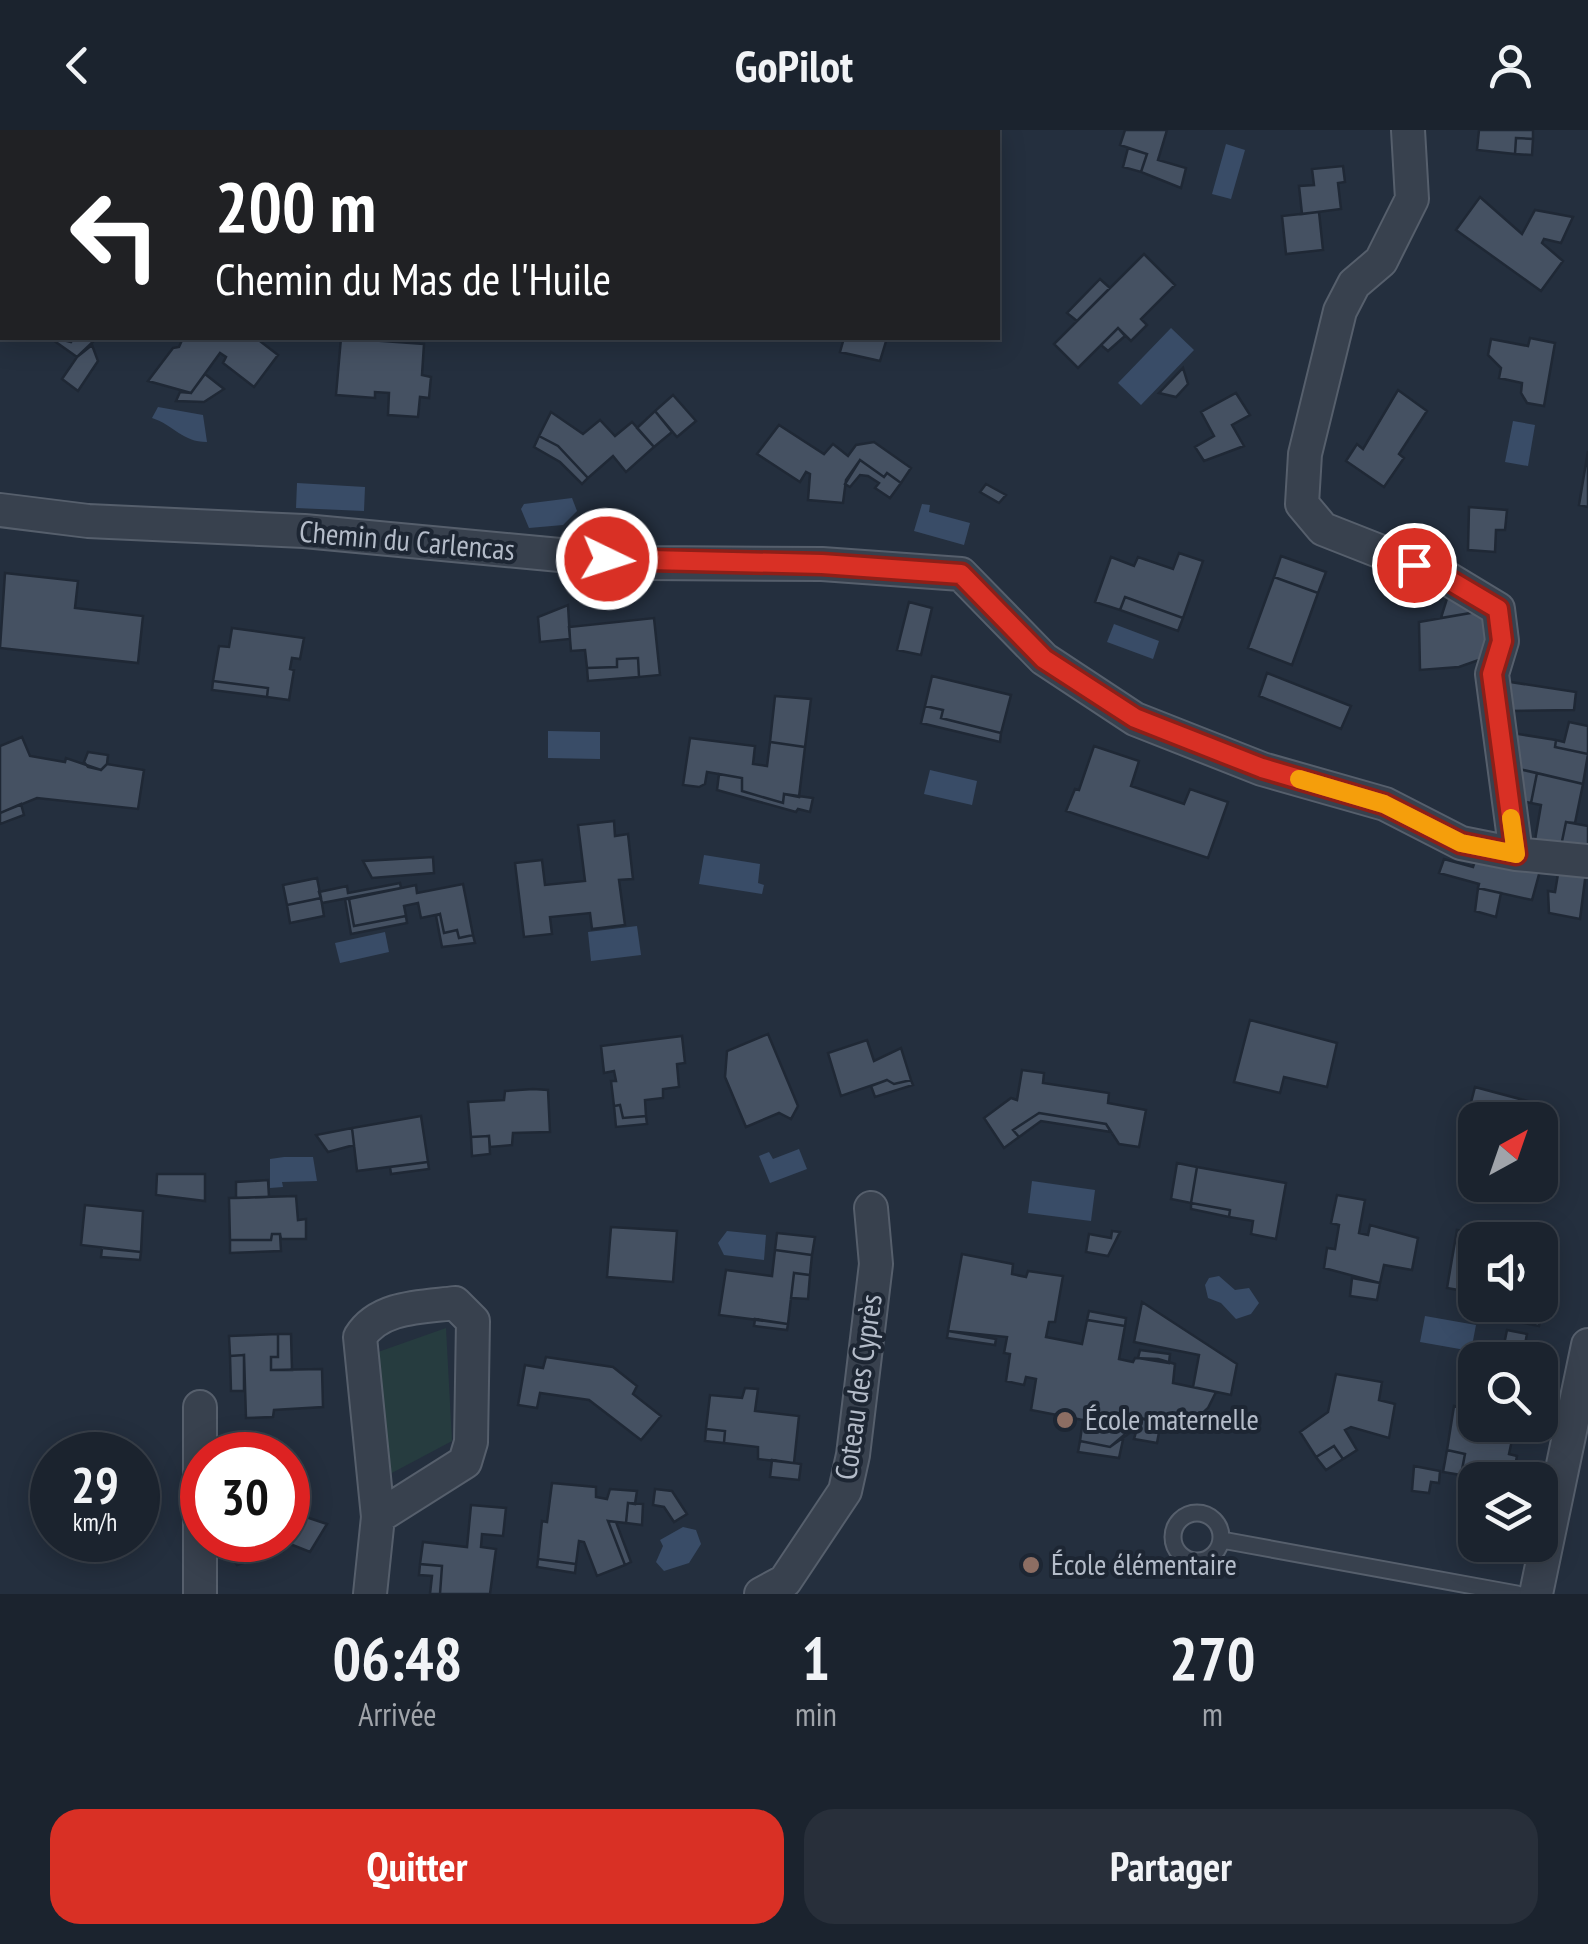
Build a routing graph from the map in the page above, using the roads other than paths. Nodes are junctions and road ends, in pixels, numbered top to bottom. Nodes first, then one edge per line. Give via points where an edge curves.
1 (1408, 130) edge
2 (0, 510) edge
3 (1516, 854) junction
4 (1588, 861) edge
5 (871, 1208) dead end
6 (1588, 1345) edge
7 (200, 1407) dead end
8 (378, 1516) junction
9 (1222, 1540) dead end
10 (200, 1594) edge
11 (370, 1594) edge
12 (761, 1594) edge
13 (1517, 1594) edge
14 (1536, 1594) edge

1 - 3 street via 1412,199 1381,261 1354,284 1340,311 1305,454 1302,504 1322,530 1444,577 1498,609 1502,641 1492,674
2 - 3 street, Chemin du Carlencas via 644,563 822,564 961,574 1044,659 1135,718 1262,768 1384,804 1461,843
3 - 4 street, Chemin du Carlencas
5 - 12 street, Coteau des Cyprès via 876,1264 845,1491 785,1581
6 - 14 street
7 - 10 street
8 - 8 street via 360,1336 368,1324 398,1310 455,1303 473,1321 472,1442 465,1462
8 - 11 street
9 - 13 lane

